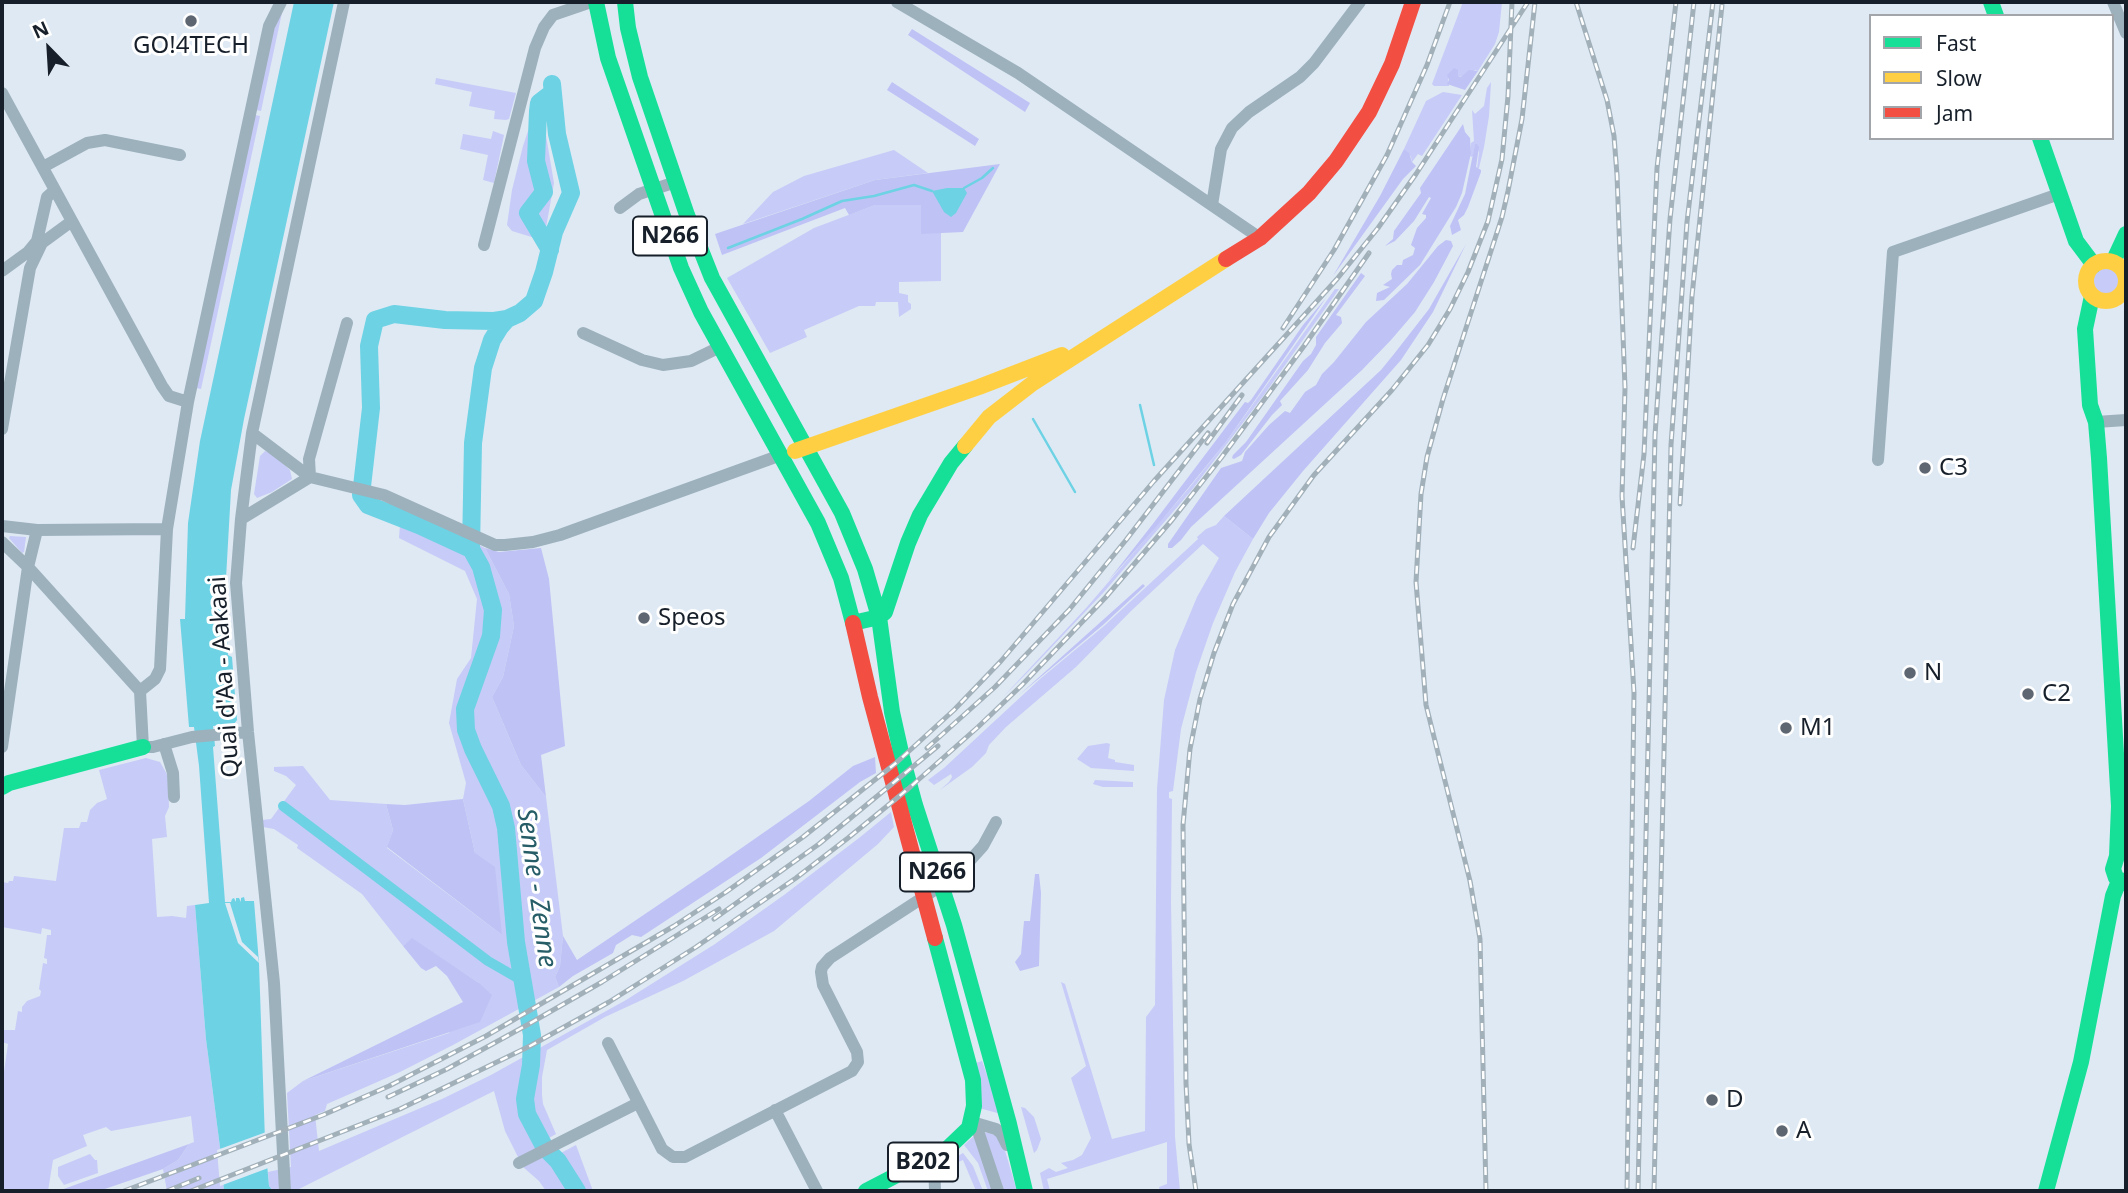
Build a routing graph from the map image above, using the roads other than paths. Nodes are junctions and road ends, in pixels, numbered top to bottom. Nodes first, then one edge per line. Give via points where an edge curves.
1 (281, 2) edge
2 (344, 2) edge
3 (591, 2) edge
4 (596, 2) edge
5 (625, 2) edge
6 (897, 2) edge
7 (1360, 2) edge
8 (2113, 2) edge
9 (1412, 3) edge
10 (2126, 33) edge
11 (2, 93) edge
12 (2041, 140) edge
13 (180, 155) dead end
14 (43, 167) junction
15 (676, 182) junction
16 (654, 189) junction
17 (55, 190) junction
18 (2059, 194) junction
19 (1212, 205) junction
20 (620, 208) dead end
21 (72, 222) junction
22 (2126, 234) edge
23 (1260, 238) junction
24 (39, 242) junction
25 (484, 244) dead end
26 (19, 258) junction
27 (2113, 262) junction
28 (2094, 265) junction
29 (30, 268) junction
30 (2, 271) edge
31 (2126, 274) edge
32 (2098, 298) junction
33 (347, 323) dead end
34 (583, 333) dead end
35 (1092, 344) junction
36 (720, 347) junction
37 (1016, 374) junction
38 (979, 387) junction
39 (1027, 388) junction
40 (188, 402) junction
41 (989, 417) junction
42 (2126, 420) edge
43 (2096, 422) junction
44 (2, 429) edge
45 (252, 433) junction
46 (806, 447) junction
47 (782, 455) junction
48 (1878, 460) dead end
49 (310, 477) junction
50 (241, 519) junction
51 (2, 526) edge
52 (167, 529) junction
53 (37, 530) junction
54 (2, 541) edge
55 (27, 567) junction
56 (879, 617) junction
57 (853, 622) junction
58 (139, 691) junction
59 (242, 732) junction
60 (164, 744) junction
61 (2, 747) edge
62 (143, 747) junction
63 (2121, 773) edge
64 (2, 787) edge
65 (174, 797) dead end
66 (2119, 806) junction
67 (996, 822) dead end
68 (2126, 831) edge
69 (2121, 854) edge
70 (2123, 882) edge
71 (941, 886) junction
72 (923, 897) junction
73 (608, 1043) dead end
74 (638, 1103) junction
75 (775, 1110) junction
76 (972, 1122) junction
77 (934, 1157) junction
78 (522, 1161) dead end
79 (285, 1191) edge
80 (817, 1191) edge
81 (866, 1191) edge
82 (935, 1191) edge
83 (998, 1191) edge
84 (1024, 1191) edge
85 (2046, 1191) edge

1 - 40 street via 270,26
2 - 45 street, Quai d'Aa - Aakaai
3 - 25 street via 553,15 544,27
4 - 16 main road, N266 via 608,58
5 - 15 main road, N266 via 640,77
6 - 19 street via 1018,73
7 - 19 street via 1300,77 1233,128 1221,149
8 - 10 street
9 - 23 main road via 1392,64 1356,133 1308,193
11 - 14 street
12 - 18 main road
13 - 14 street via 105,140 87,143
14 - 17 street
15 - 16 street
15 - 46 main road, N266 via 712,278
16 - 20 street
16 - 36 main road, N266 via 681,268
17 - 21 street
17 - 24 street via 47,197
18 - 28 main road via 2076,241
18 - 48 street via 1894,252
19 - 23 street
21 - 24 street
21 - 40 street via 162,386 169,396
22 - 27 main road
23 - 35 main road
24 - 26 street
24 - 29 street
26 - 29 street
26 - 30 street
27 - 28 main road
27 - 31 main road
28 - 32 main road via 2088,271 2087,288
29 - 44 street
31 - 32 main road via 2121,294 2113,299
32 - 43 main road via 2085,329 2090,405
33 - 49 street via 309,459
34 - 36 street via 663,365 691,361
35 - 37 main road
35 - 39 main road
36 - 47 main road, N266
37 - 38 main road
37 - 39 main road
38 - 41 main road via 993,400
38 - 46 main road
39 - 41 main road
40 - 52 street
41 - 56 main road via 951,463 919,515 890,603
42 - 43 street
43 - 63 main road
45 - 49 street
45 - 50 street, Quai d'Aa - Aakaai
46 - 47 main road
46 - 56 main road, N266 via 853,539
47 - 49 street via 559,535 505,545 495,545 384,495
47 - 57 main road, N266 via 829,548
49 - 50 street
50 - 59 street, Quai d'Aa - Aakaai via 236,583
51 - 53 street
52 - 53 street
52 - 58 street via 160,669
53 - 55 street
54 - 55 street
55 - 58 street
55 - 61 street
56 - 57 main road
56 - 71 main road, N266 via 902,757
57 - 72 main road, N266
58 - 62 street
59 - 60 street
59 - 79 street, Quai d'Aa - Aakaai via 274,983
60 - 62 street
60 - 65 street
62 - 64 main road
63 - 66 main road
66 - 68 main road
66 - 69 main road
67 - 71 street via 983,846
69 - 70 main road via 2113,869
70 - 85 main road via 2113,896 2081,1062
71 - 72 street
71 - 84 main road, N266 via 1008,1118
72 - 75 street via 824,964 823,985 858,1062 852,1072
72 - 76 main road, N266 via 973,1080
73 - 74 street
74 - 75 street via 662,1149 679,1158
74 - 78 street
75 - 80 street
76 - 77 main road, B202 via 957,1141
76 - 83 street, N266
76 - 84 street, N266 via 1001,1133
77 - 81 main road, B202
77 - 82 street

